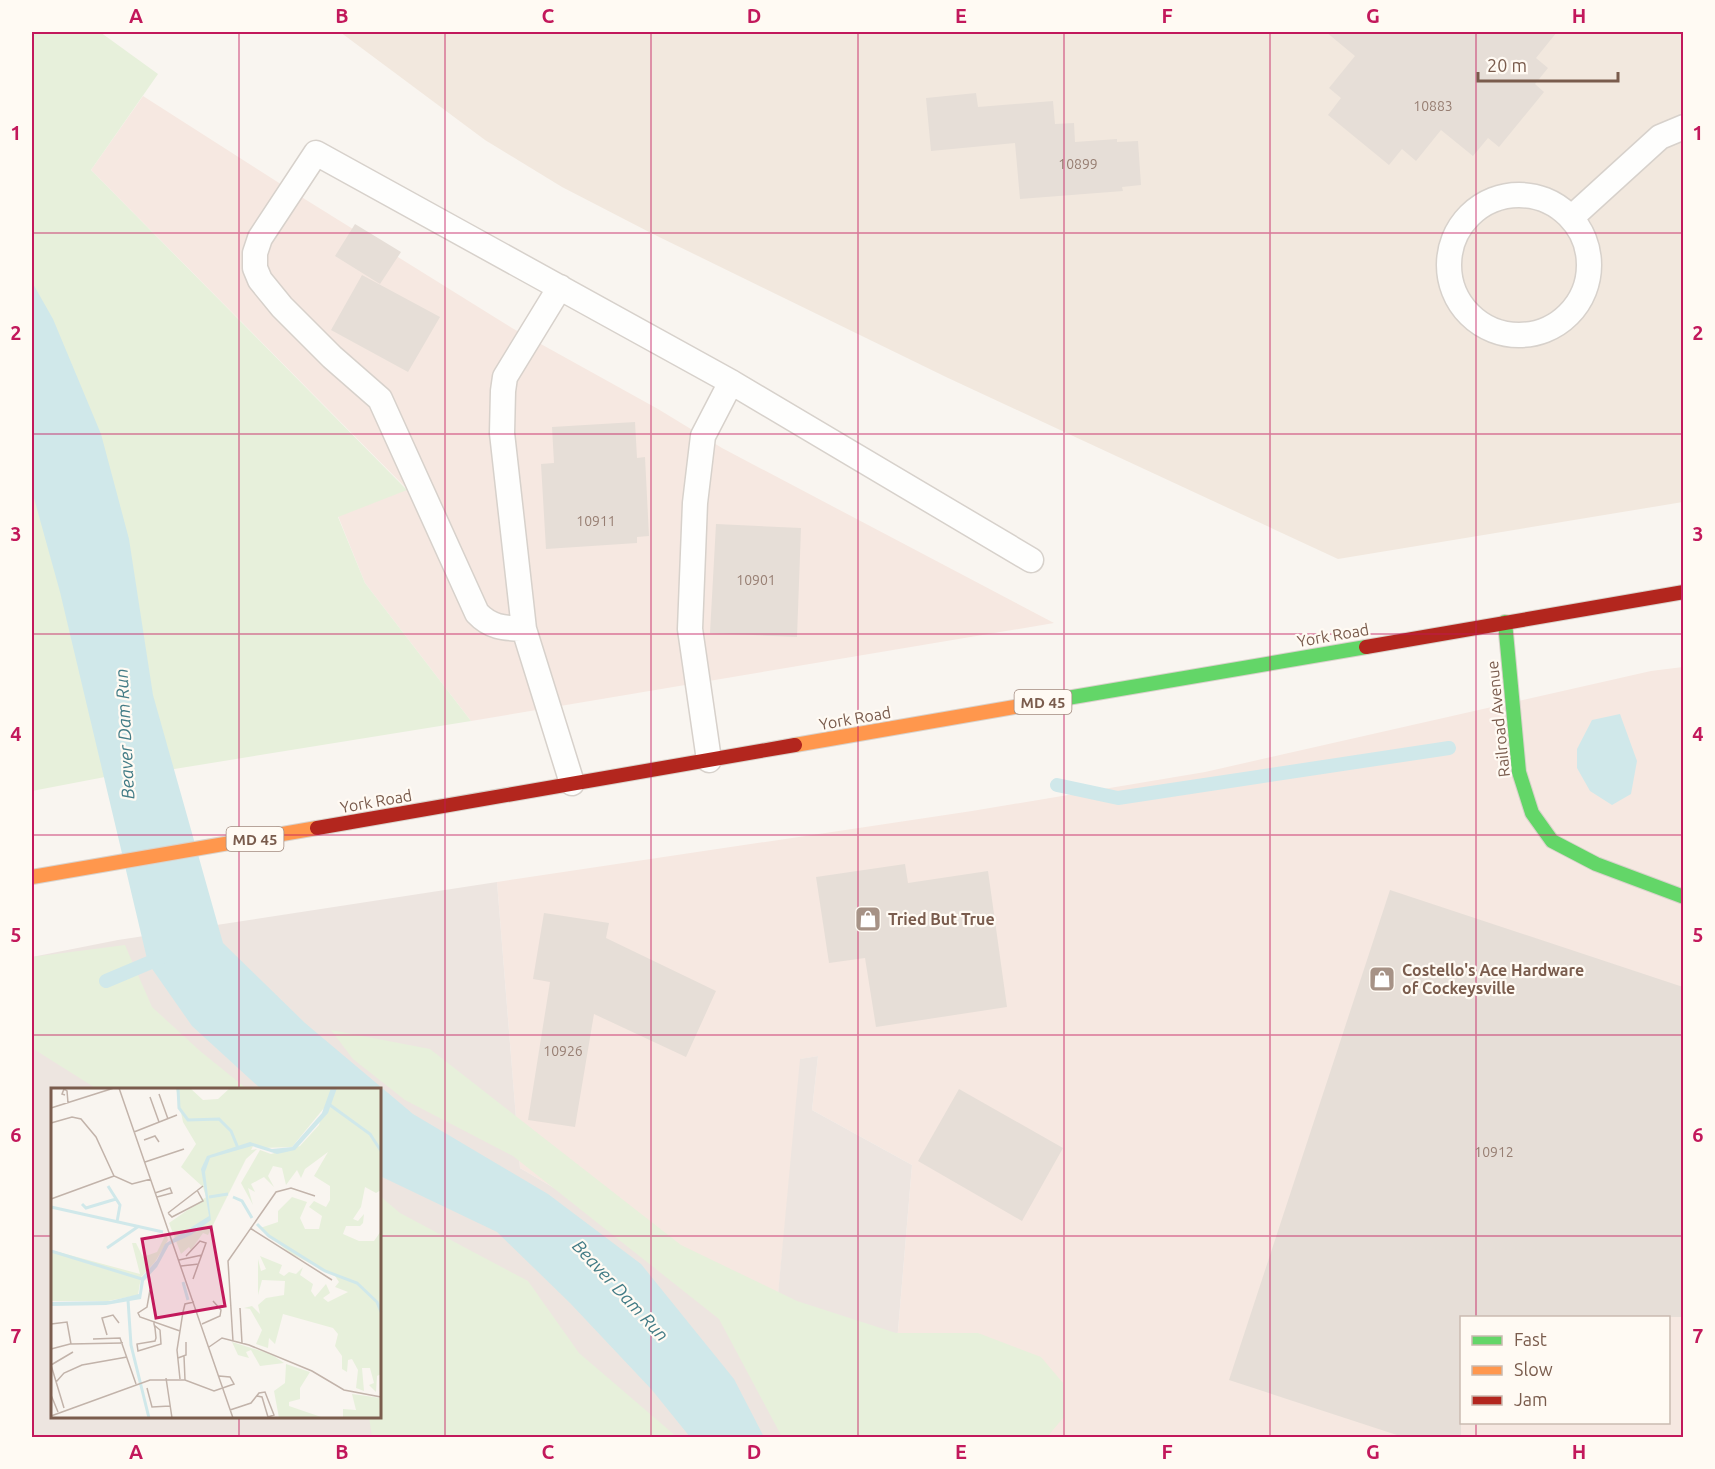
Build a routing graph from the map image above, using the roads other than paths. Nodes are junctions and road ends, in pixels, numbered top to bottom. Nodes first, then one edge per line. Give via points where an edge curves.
1 (1683, 127) edge
2 (1571, 218) junction
3 (560, 287) junction
4 (731, 382) junction
5 (1031, 560) dead end
6 (1683, 592) edge
7 (1505, 622) junction
8 (524, 629) junction
9 (709, 760) junction
10 (572, 783) junction
11 (32, 877) edge
12 (1683, 897) edge

1 - 2 lane via 1660,137
2 - 2 lane via 1552,203 1531,195 1508,196 1486,203 1467,216 1454,236 1448,258 1450,281 1458,303 1474,321 1494,332 1517,336 1541,333 1561,322 1577,305 1587,284 1589,260 1584,238
3 - 4 lane
3 - 8 lane via 511,364 503,391 502,433
3 - 8 lane via 316,153 260,238 255,253 260,280 282,307 380,399 477,613 498,627
4 - 5 lane
4 - 9 lane via 704,436 695,503 690,629
6 - 7 main road, York Road / MD 45
7 - 9 main road, York Road / MD 45
7 - 12 main road, Railroad Avenue via 1519,772 1532,813 1552,841 1596,864
8 - 10 lane
9 - 10 main road, York Road / MD 45
10 - 11 main road, York Road / MD 45

